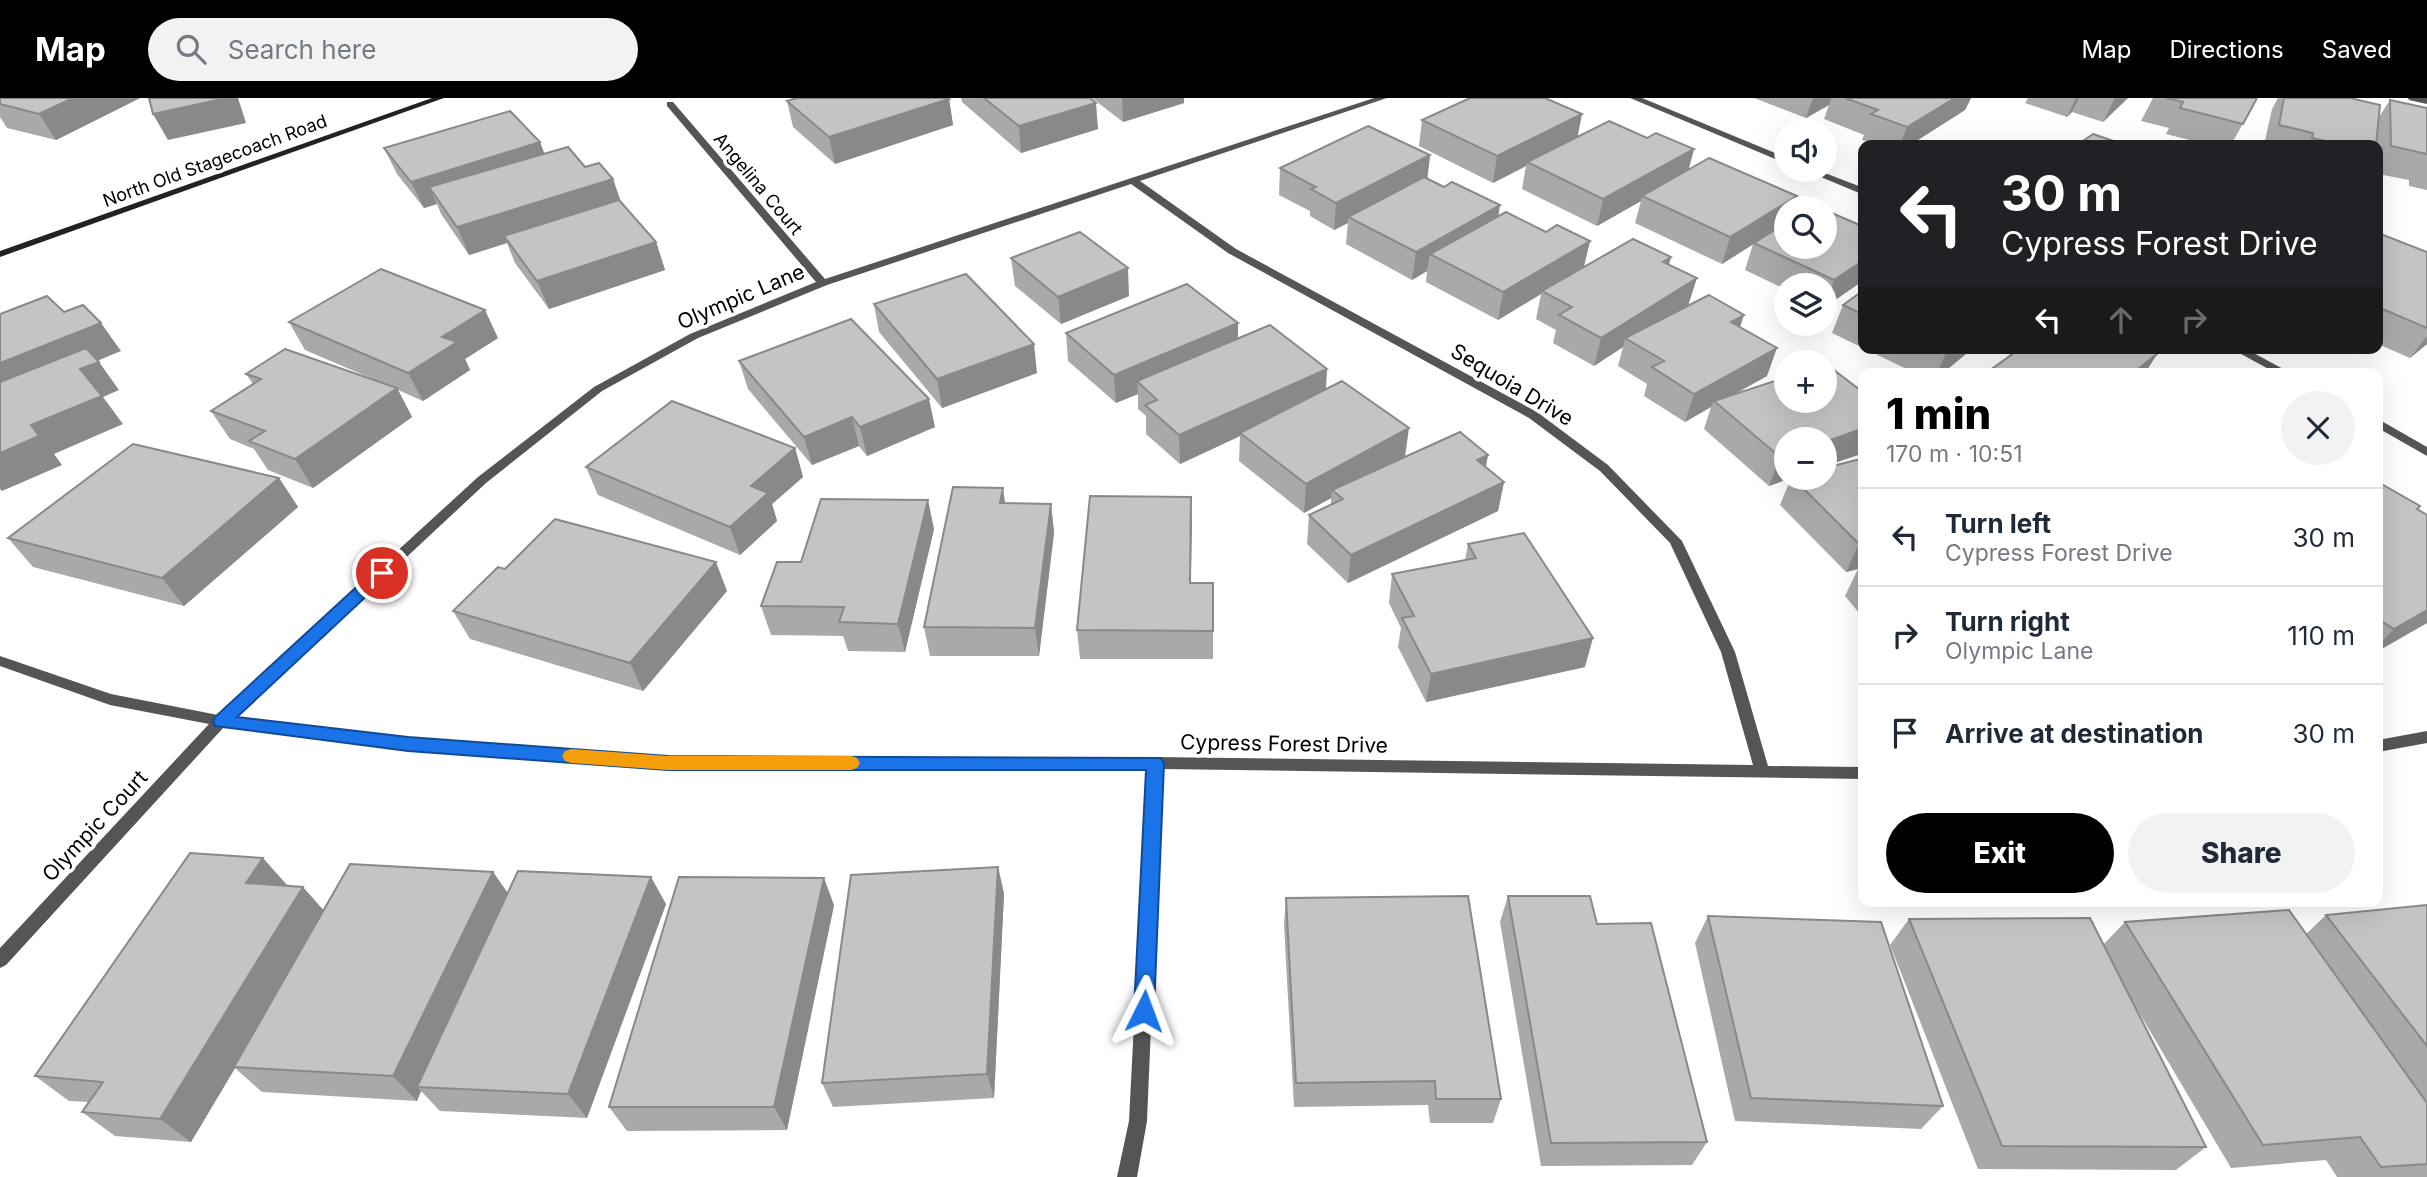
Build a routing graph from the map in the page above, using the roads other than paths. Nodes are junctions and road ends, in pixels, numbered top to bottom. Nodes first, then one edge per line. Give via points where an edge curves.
1 (440, 98) edge
2 (1382, 98) edge
3 (1634, 98) edge
4 (2412, 98) edge
5 (2427, 100) edge
6 (670, 104) dead end
7 (1774, 156) edge
8 (1133, 181) junction
9 (1837, 181) edge
10 (1858, 190) edge
11 (0, 254) edge
12 (822, 283) junction
13 (2247, 354) edge
14 (2275, 368) edge
15 (2383, 426) edge
16 (2427, 452) edge
17 (0, 661) edge
18 (221, 721) junction
19 (2427, 737) edge
20 (2383, 745) edge
21 (1155, 763) junction
22 (1763, 773) junction
23 (1858, 773) edge
24 (0, 960) edge
25 (1127, 1177) edge

1 - 11 street, North Old Stagecoach Road
2 - 8 street, Olympic Lane
3 - 7 street
4 - 5 street
6 - 12 street, Angelina Court
8 - 12 street, Olympic Lane
8 - 22 street, Sequoia Drive via 1232,251 1533,415 1604,468 1675,541 1728,652
9 - 10 street
12 - 18 street, Olympic Lane via 694,336 598,388 482,480
13 - 14 street
15 - 16 street
17 - 18 street, Cypress Forest Drive via 110,699
18 - 21 street, Cypress Forest Drive via 408,744 668,763
18 - 24 street, Olympic Court
19 - 20 street
21 - 22 street, Cypress Forest Drive
21 - 25 street via 1138,1121
22 - 23 street, Cypress Forest Drive

